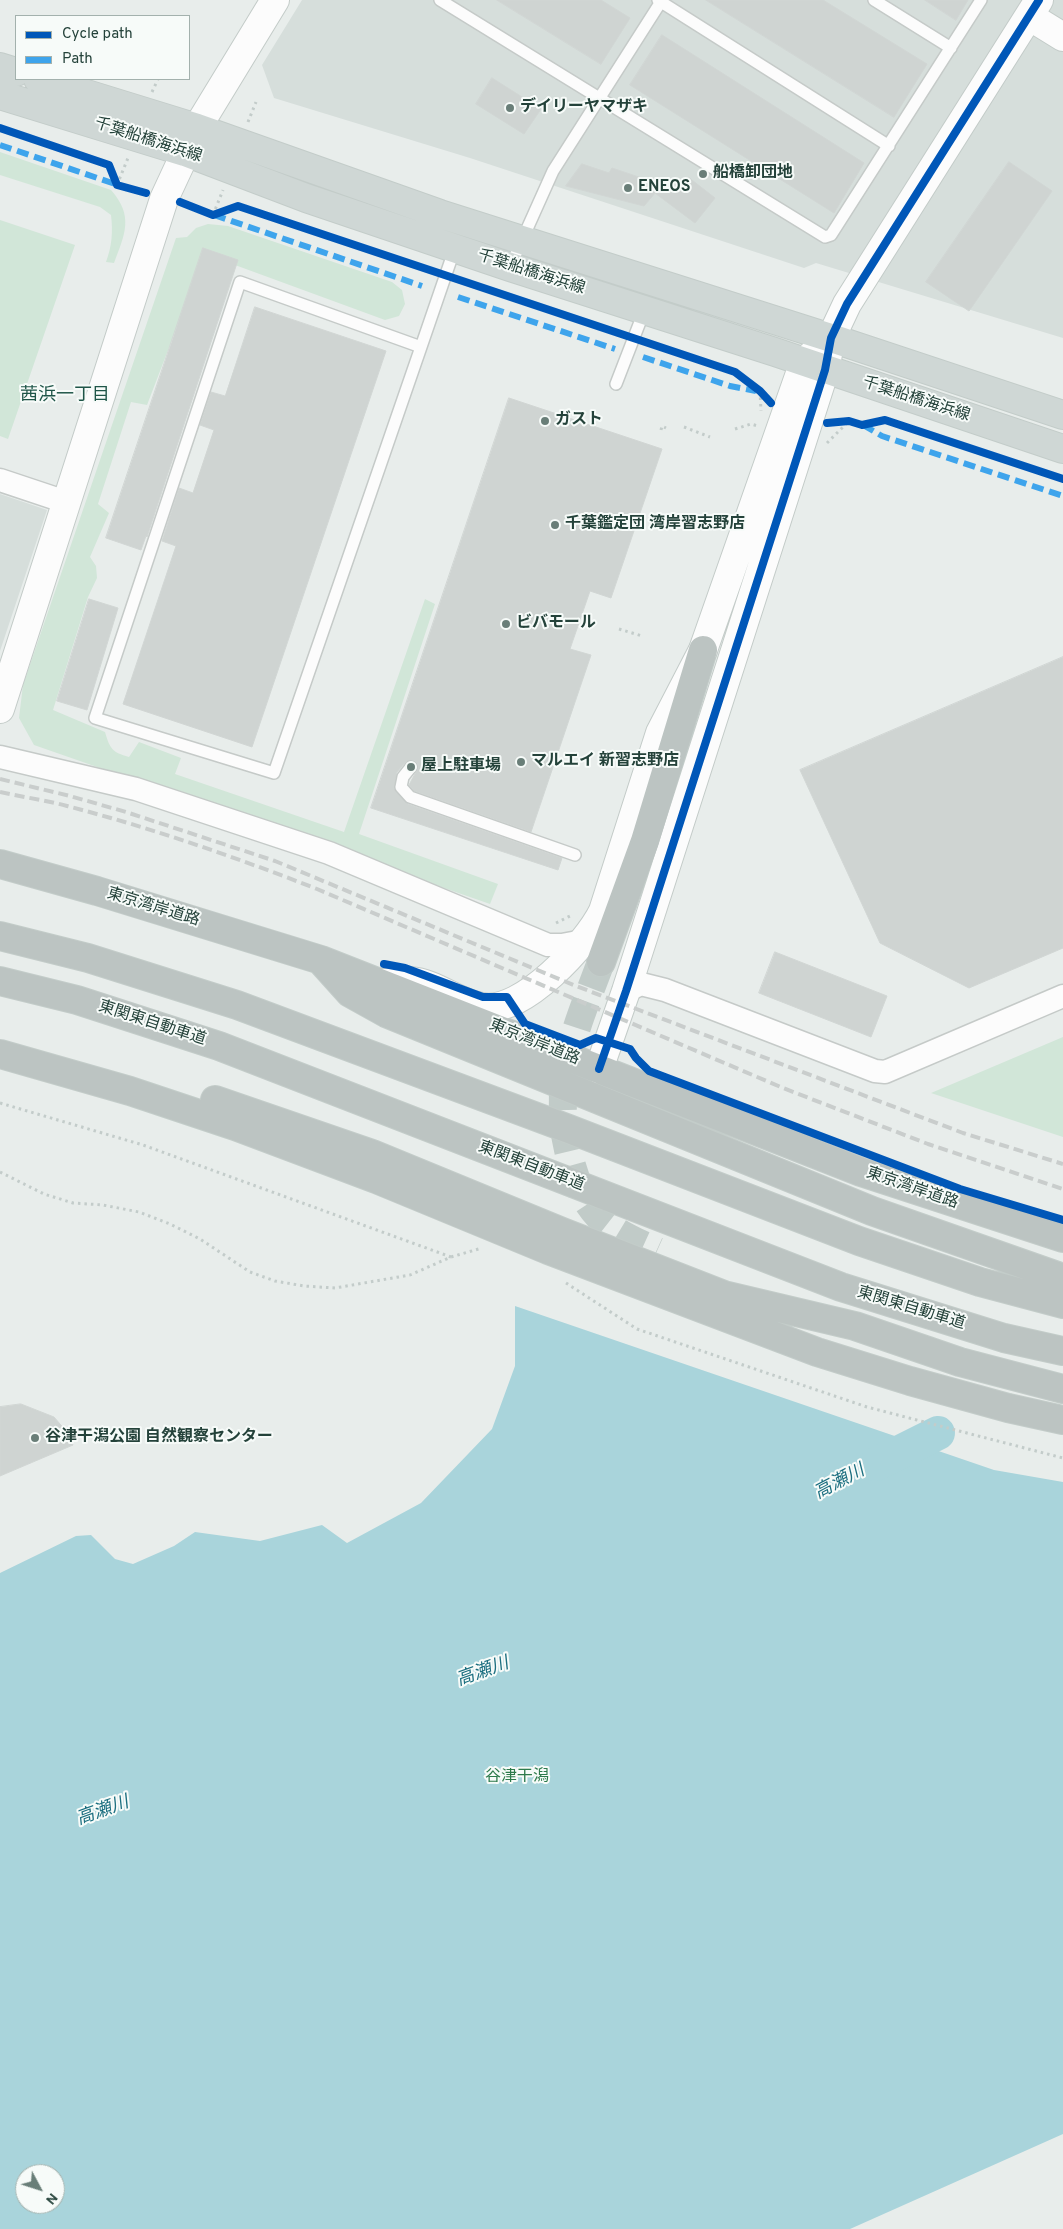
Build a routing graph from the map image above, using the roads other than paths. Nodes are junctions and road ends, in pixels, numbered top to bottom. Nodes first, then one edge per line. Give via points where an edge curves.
1 (275, 0) edge
2 (440, 0) edge
3 (874, 0) edge
4 (981, 0) edge
5 (660, 1) edge
6 (1034, 8) edge
7 (1063, 37) edge
8 (951, 48) junction
9 (0, 67) edge
10 (15, 72) edge
11 (41, 80) edge
12 (0, 95) edge
13 (599, 100) junction
14 (197, 128) junction
15 (889, 146) junction
16 (185, 152) junction
17 (522, 240) junction
18 (454, 248) junction
19 (510, 267) junction
20 (645, 309) junction
21 (830, 338) junction
22 (421, 347) junction
23 (815, 366) junction
24 (616, 384) dead end
25 (1063, 414) edge
26 (1063, 449) edge
27 (0, 480) edge
28 (66, 502) junction
29 (703, 650) junction
30 (0, 709) edge
31 (0, 757) edge
32 (411, 768) dead end
33 (575, 855) dead end
34 (0, 864) edge
35 (503, 926) junction
36 (0, 936) edge
37 (583, 941) junction
38 (639, 946) junction
39 (321, 960) junction
40 (601, 962) tunnel mouth
41 (0, 981) edge
42 (545, 981) junction
43 (383, 983) junction
44 (665, 990) junction
45 (626, 991) junction
46 (1063, 996) edge
47 (0, 1048) edge
48 (0, 1054) edge
49 (599, 1069) junction
50 (645, 1118) junction
51 (1063, 1238) edge
52 (657, 1251) tunnel mouth
53 (1063, 1278) edge
54 (1063, 1304) edge
55 (855, 1326) junction
56 (1063, 1351) edge
57 (1063, 1389) edge
58 (1063, 1420) edge

1 - 14 street
2 - 13 lane
3 - 8 lane
4 - 8 lane
5 - 13 lane
5 - 15 lane
6 - 7 street
6 - 21 street via 847,304
8 - 15 lane
9 - 10 main road
11 - 14 main road, 千葉船橋海浜線
12 - 16 main road, 千葉船橋海浜線
13 - 15 lane via 825,237 831,235
13 - 17 lane via 553,171
14 - 16 street
14 - 17 main road, 千葉船橋海浜線
16 - 18 main road, 千葉船橋海浜線 via 306,198
16 - 28 street via 164,199
17 - 19 lane
17 - 21 main road, 千葉船橋海浜線
18 - 19 main road, 千葉船橋海浜線
18 - 22 lane
19 - 20 main road, 千葉船橋海浜線
20 - 23 main road, 千葉船橋海浜線
20 - 24 lane
21 - 23 street
21 - 25 main road, 千葉船橋海浜線
22 - 22 lane via 274,774 95,718 240,282
23 - 26 main road, 千葉船橋海浜線
23 - 29 street
23 - 38 street
27 - 28 street
28 - 30 street
29 - 37 street via 660,733 603,911
29 - 40 highway via 645,841
31 - 35 street via 136,789 310,847
32 - 33 lane via 403,777 401,787 410,797
34 - 39 highway, 東京湾岸道路
35 - 37 street via 548,944
35 - 42 street via 536,947 544,964
36 - 54 highway via 88,958 237,1005 859,1241 980,1282
37 - 42 street
38 - 44 street via 646,975
38 - 45 street
39 - 43 highway, 東京湾岸道路
39 - 50 highway via 350,993 386,1013
41 - 56 highway, 東関東自動車道 via 77,1000 219,1046 841,1287 1004,1338
42 - 43 street via 498,1008 482,1008 410,981
43 - 49 highway, 東京湾岸道路
44 - 45 street via 641,984
44 - 46 street via 875,1072 895,1070
45 - 49 street
47 - 55 highway via 187,1091 271,1118 372,1154 724,1295
48 - 58 highway via 130,1091 235,1126 817,1352 910,1381
49 - 50 highway via 603,1093
49 - 51 highway, 東京湾岸道路 via 861,1172
50 - 53 highway via 872,1211
52 - 55 highway via 729,1281
55 - 57 highway via 960,1362

